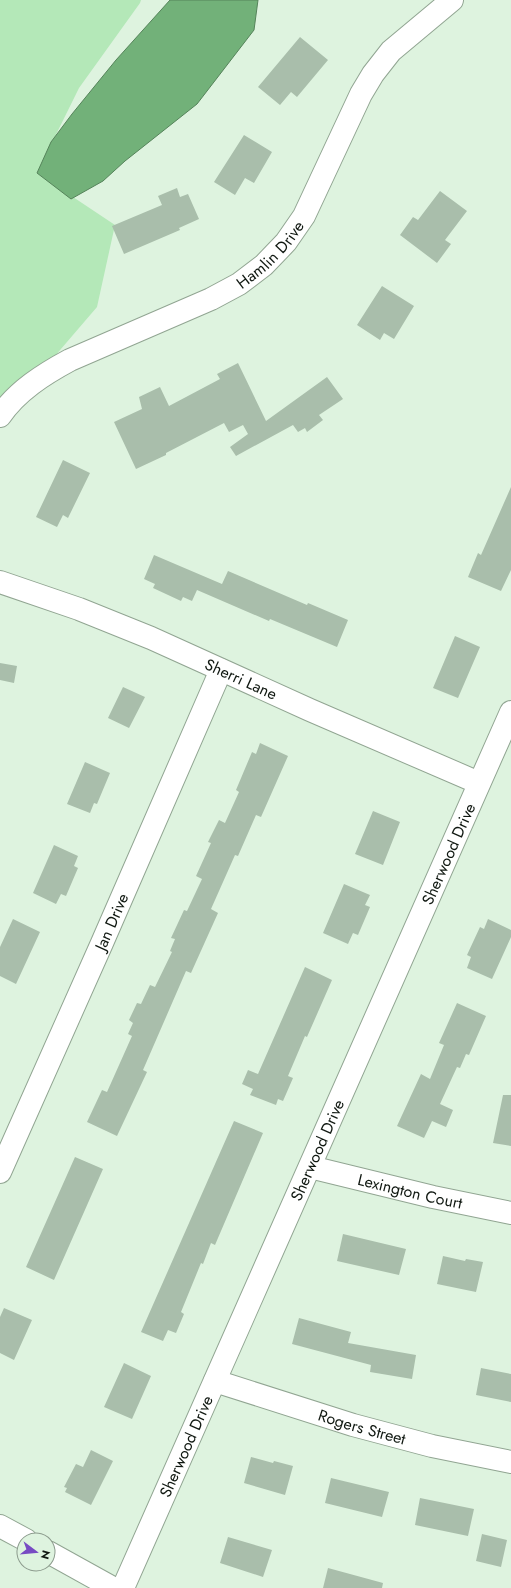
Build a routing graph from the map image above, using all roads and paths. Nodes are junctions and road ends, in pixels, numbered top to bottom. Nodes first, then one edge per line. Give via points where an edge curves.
1 (452, 0) edge
2 (0, 416) edge
3 (0, 582) edge
4 (221, 670) junction
5 (511, 712) edge
6 (479, 783) junction
7 (310, 1167) junction
8 (0, 1172) edge
9 (511, 1213) edge
10 (215, 1382) junction
11 (511, 1462) edge
12 (0, 1526) edge
13 (16, 1535) edge
14 (56, 1556) edge
15 (113, 1588) edge
16 (123, 1588) edge

1 - 2 street, Hamlin Drive via 392,51 373,74 361,94 304,216 286,242 264,265 239,284 211,299 48,371 24,390
3 - 4 street, Sherri Lane via 79,608
4 - 6 street, Sherri Lane
4 - 8 street, Jan Drive
5 - 6 street, Sherwood Drive
6 - 7 street, Sherwood Drive
7 - 9 street, Lexington Court
7 - 10 street, Sherwood Drive
10 - 11 street, Rogers Street via 353,1425 432,1446
10 - 16 street, Sherwood Drive
12 - 13 street
14 - 15 street

